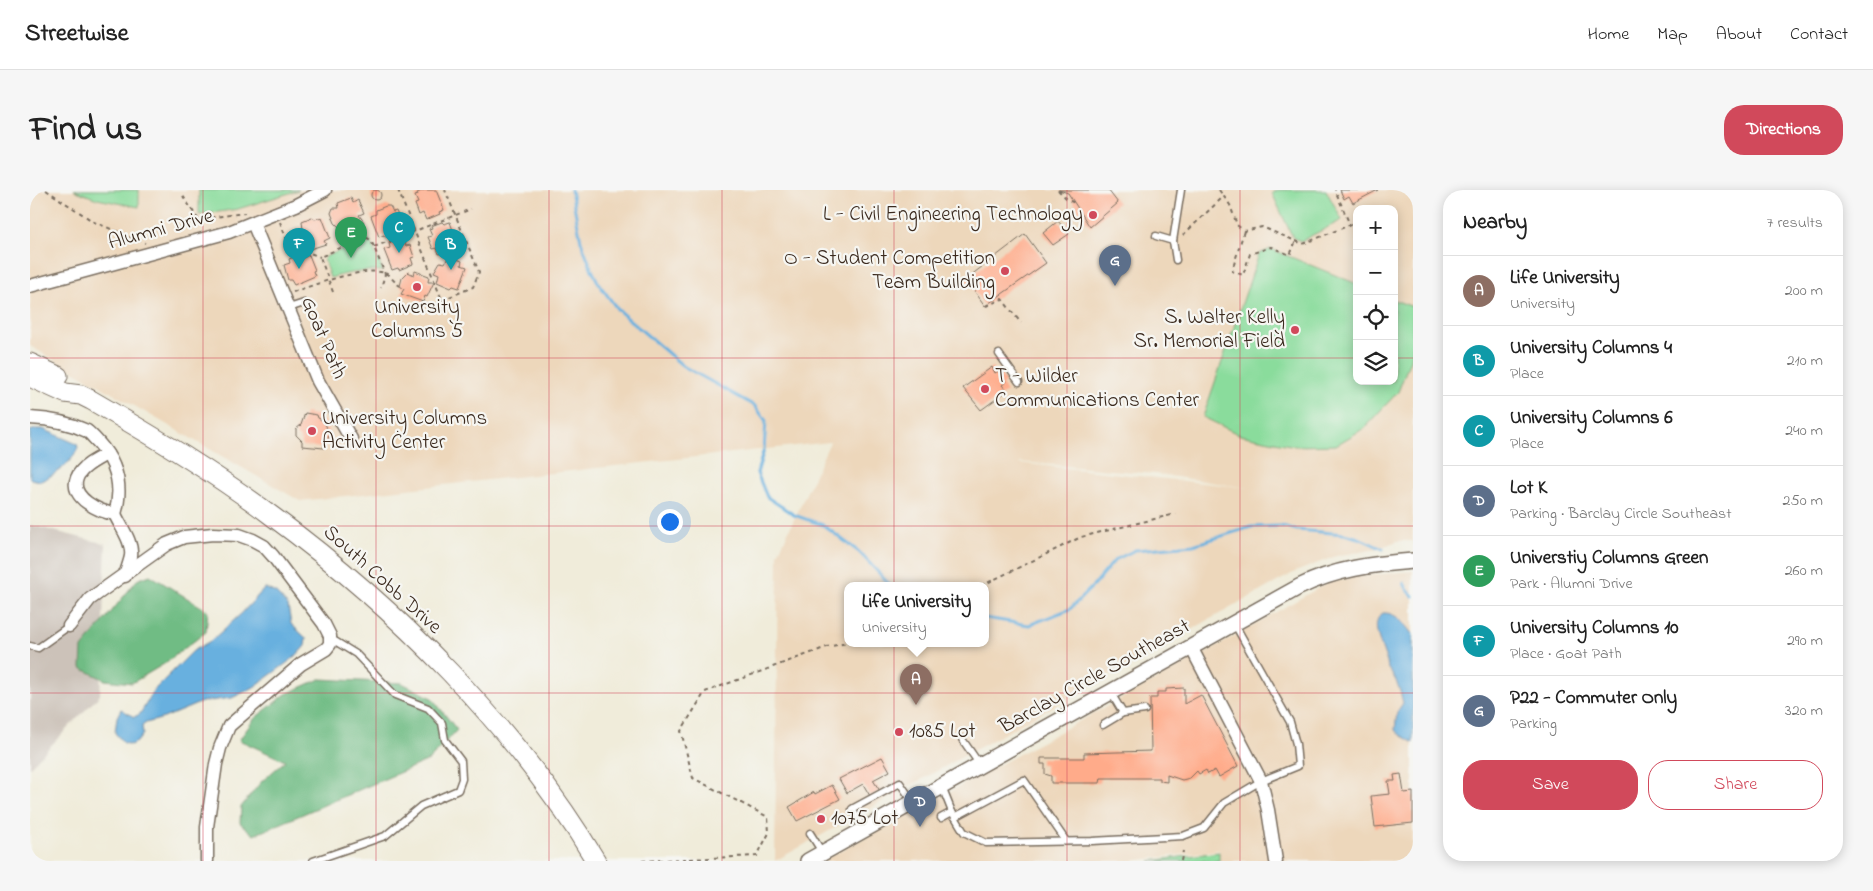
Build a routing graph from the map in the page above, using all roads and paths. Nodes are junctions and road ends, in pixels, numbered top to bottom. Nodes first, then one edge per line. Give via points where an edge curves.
1 (46, 190) edge
2 (325, 190) edge
3 (398, 190) edge
4 (446, 190) edge
5 (1058, 190) edge
6 (1181, 190) edge
7 (1219, 190) edge
8 (1335, 190) edge
9 (183, 196) dead end
10 (1223, 196) junction
11 (1075, 203) dead end
12 (471, 209) dead end
13 (277, 213) junction
14 (456, 215) junction
15 (259, 221) junction
16 (415, 231) junction
17 (1244, 231) junction
18 (1156, 236) dead end
19 (1181, 239) dead end
20 (1173, 241) junction
21 (1296, 241) junction
22 (374, 247) junction
23 (162, 250) junction
24 (320, 257) junction
25 (1176, 260) dead end
26 (385, 274) junction
27 (329, 279) junction
28 (30, 286) edge
29 (400, 286) dead end
30 (381, 288) dead end
31 (333, 292) dead end
32 (284, 295) junction
33 (1000, 295) dead end
34 (1002, 299) junction
35 (442, 300) junction
36 (304, 303) dead end
37 (986, 306) dead end
38 (289, 308) junction
39 (448, 315) dead end
40 (1021, 323) dead end
41 (999, 354) dead end
42 (30, 363) edge
43 (30, 377) edge
44 (1019, 382) dead end
45 (81, 395) junction
46 (30, 418) edge
47 (351, 439) dead end
48 (107, 454) junction
49 (115, 514) junction
50 (1175, 514) dead end
51 (1413, 561) edge
52 (125, 576) junction
53 (989, 582) edge
54 (1234, 623) junction
55 (70, 626) joint
56 (330, 638) junction
57 (844, 644) edge
58 (30, 646) edge
59 (1191, 647) junction
60 (1110, 692) junction
61 (1145, 710) dead end
62 (1123, 713) junction
63 (1103, 725) dead end
64 (962, 740) dead end
65 (980, 765) junction
66 (1261, 781) junction
67 (942, 787) junction
68 (913, 803) junction
69 (954, 814) junction
70 (941, 818) dead end
71 (865, 830) junction
72 (810, 833) dead end
73 (1066, 841) junction
74 (1182, 851) dead end
75 (814, 858) edge
76 (207, 861) edge
77 (314, 861) edge
78 (596, 861) edge
79 (642, 861) edge
80 (1181, 861) edge
81 (1276, 861) edge

1 - 23 path via 94,222
2 - 13 street, Alumni Drive
3 - 16 path
4 - 14 path
5 - 11 path
6 - 20 lane
7 - 10 path
8 - 21 path via 1350,226 1303,244
9 - 15 path via 198,219 259,211
10 - 17 path via 1237,225
10 - 19 path
12 - 14 path
13 - 15 street, Alumni Drive
13 - 24 path via 293,256 305,251
14 - 16 path
14 - 35 path via 479,272 473,286
15 - 23 street, Alumni Drive
15 - 32 street, Goat Path
16 - 22 path
16 - 35 path
17 - 21 path via 1262,227
17 - 21 path via 1232,271 1243,275 1250,254 1271,246 1290,255
18 - 20 lane
20 - 25 lane
22 - 24 path via 365,237
22 - 26 path
23 - 28 street, Alumni Drive
24 - 27 path
26 - 27 path via 361,272
26 - 29 path
26 - 30 path
27 - 31 path
27 - 32 path
32 - 38 street, Goat Path
33 - 34 path
34 - 37 path
34 - 40 path
35 - 39 path
36 - 38 lane
38 - 47 street, Goat Path via 320,386
41 - 44 lane
42 - 45 main road, South Cobb Drive via 73,384
43 - 45 main road, South Cobb Drive via 65,393
45 - 78 main road, South Cobb Drive via 178,451 257,504 381,606 468,692 515,746
46 - 48 street via 69,424 89,432
48 - 49 street via 118,477
48 - 49 street via 77,476 76,483 81,498 91,506
49 - 52 street via 131,555
50 - 53 path via 1081,537
51 - 54 street, Barclay Circle Southeast via 1330,573 1313,585
52 - 55 street via 90,599
52 - 56 street via 168,544 184,537 239,535 264,546 273,556 324,624
54 - 59 street, Barclay Circle Southeast
54 - 66 lane via 1290,722 1296,744 1298,766
55 - 58 lane via 38,648
56 - 76 street via 326,649 301,664 229,726 216,764 207,827
56 - 77 lane via 356,654 395,694 428,708 442,722 445,740 462,761 462,779 458,790 421,806 385,836
57 - 79 path via 705,692 681,731 693,778 768,817 769,833 757,856
59 - 60 street, Barclay Circle Southeast
59 - 66 street
60 - 62 lane
60 - 65 street, Barclay Circle Southeast
61 - 62 lane
62 - 63 lane
64 - 65 lane
65 - 67 street, Barclay Circle Southeast
66 - 73 lane via 1224,803 1204,828 1183,836
66 - 81 street
67 - 68 street, Barclay Circle Southeast
67 - 69 lane
68 - 71 street, Barclay Circle Southeast
68 - 71 lane via 900,784 852,809
69 - 70 lane
69 - 73 lane via 964,832 986,843
69 - 73 lane via 1024,780
71 - 75 street, Barclay Circle Southeast
72 - 75 lane
74 - 80 path

